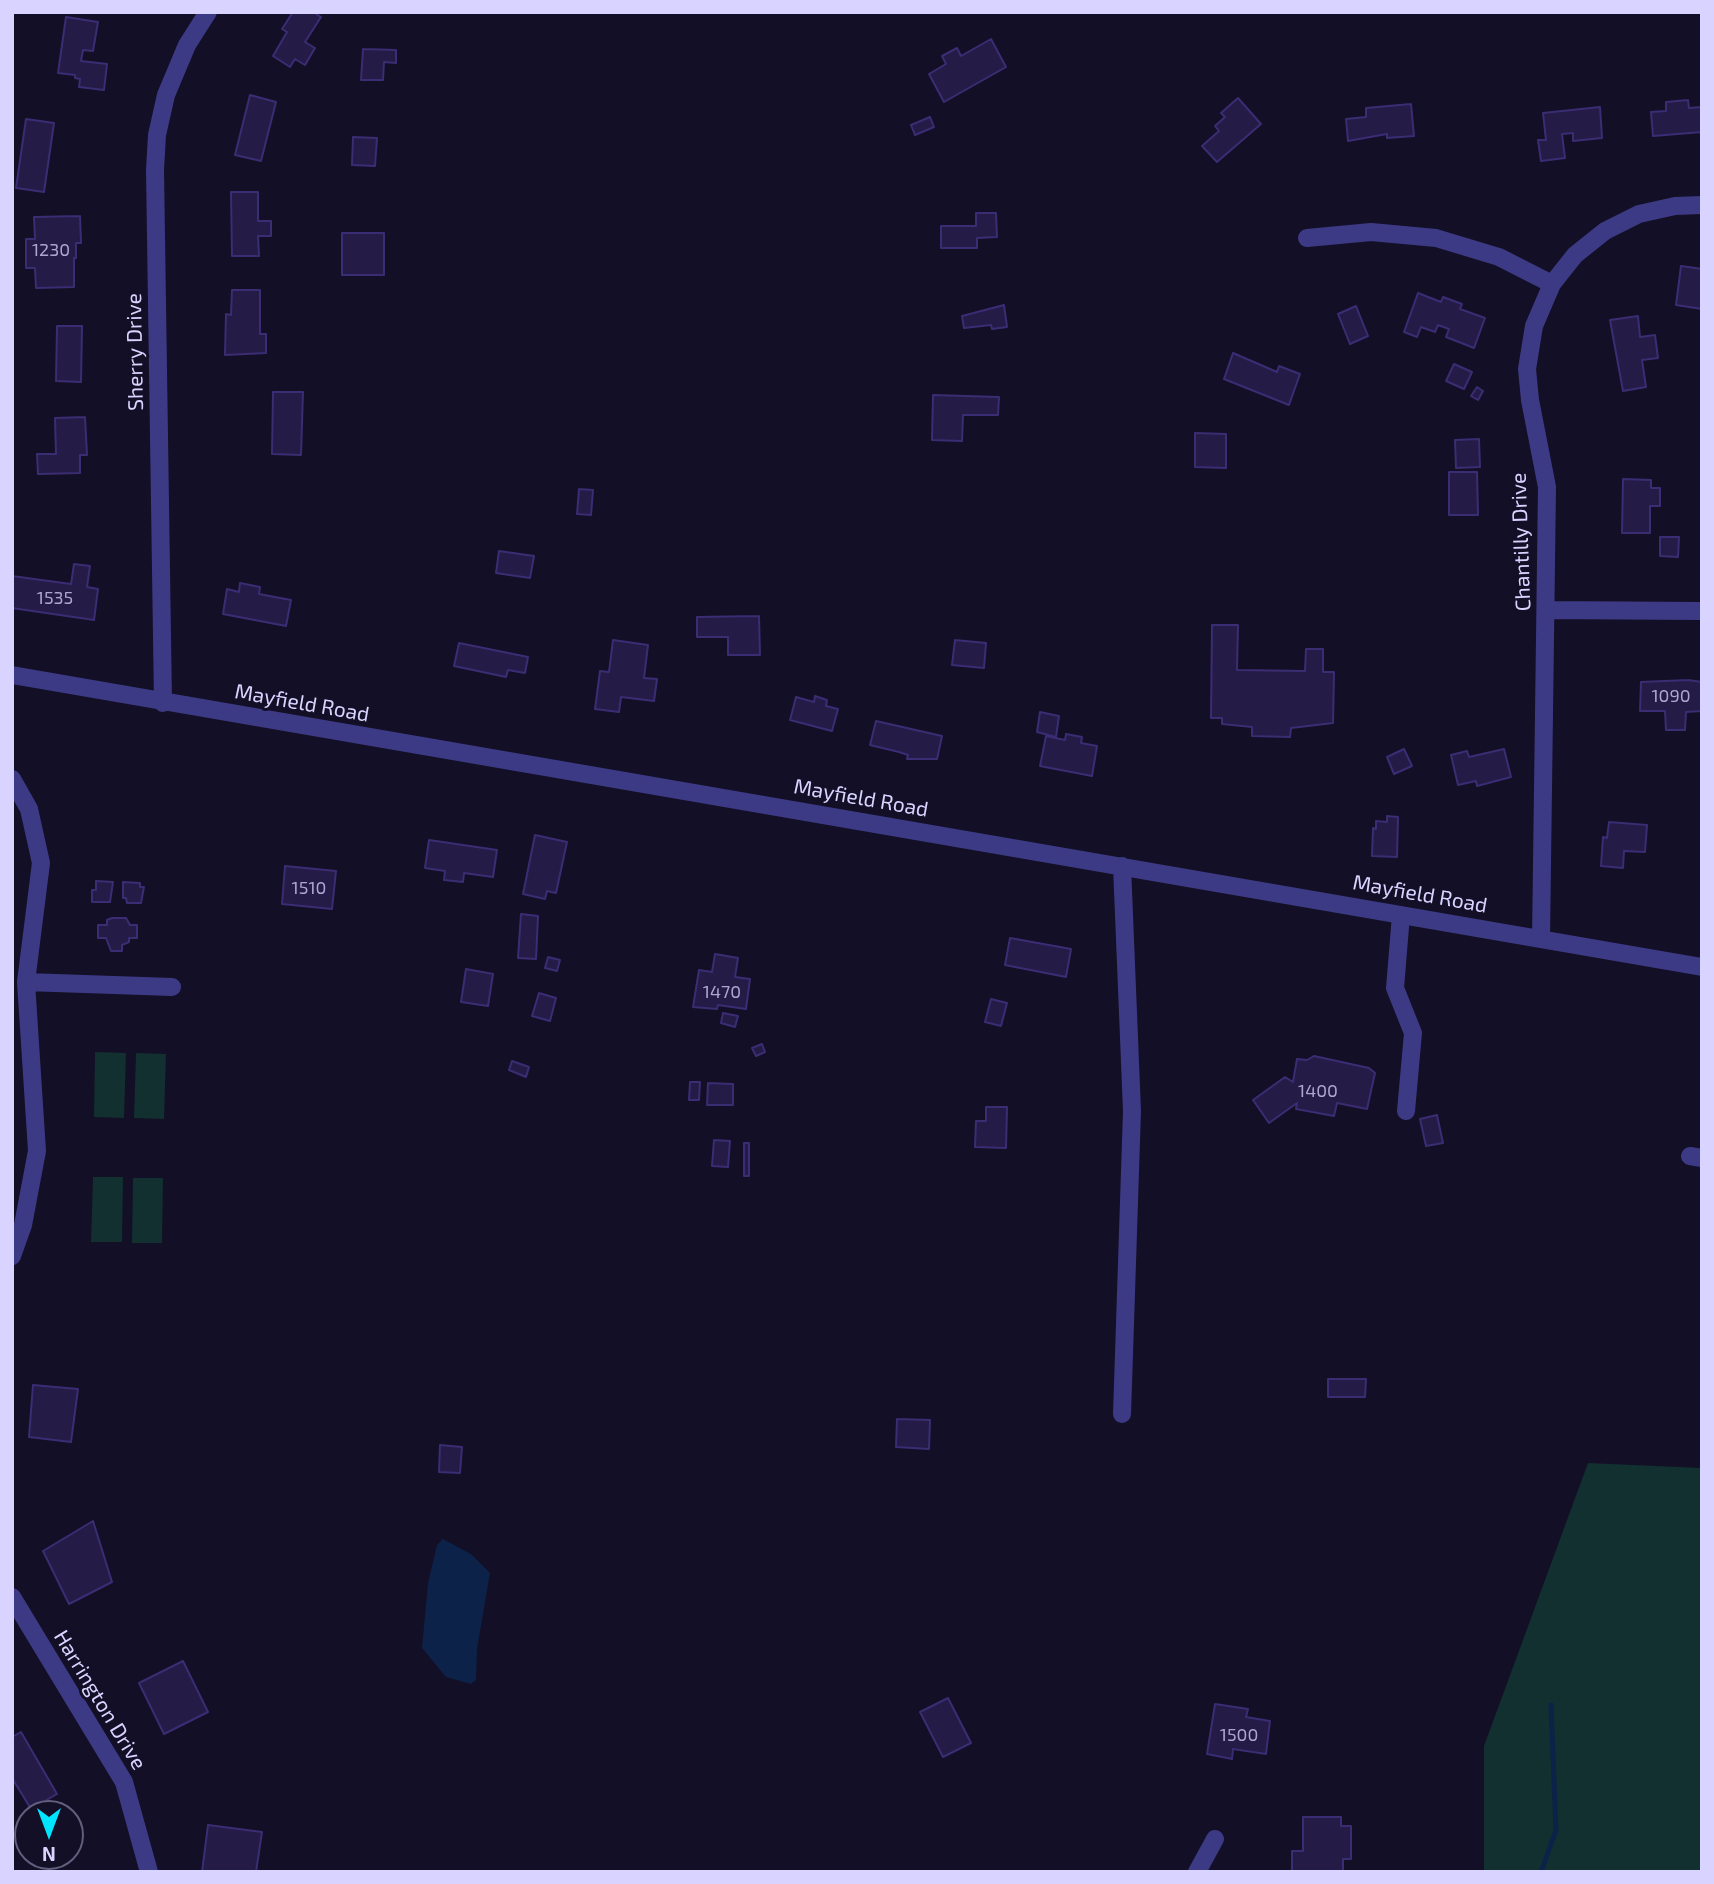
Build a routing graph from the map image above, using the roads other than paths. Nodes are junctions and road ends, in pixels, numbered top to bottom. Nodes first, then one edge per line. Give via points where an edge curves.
1 (208, 12) edge
2 (1702, 205) edge
3 (1307, 238) dead end
4 (1552, 284) junction
5 (1546, 610) junction
6 (1702, 611) edge
7 (12, 675) edge
8 (163, 703) junction
9 (12, 779) edge
10 (1122, 866) junction
11 (1401, 915) junction
12 (1541, 939) junction
13 (1702, 967) edge
14 (26, 982) junction
15 (172, 987) dead end
16 (1406, 1111) dead end
17 (12, 1256) edge
18 (1122, 1414) dead end
19 (12, 1597) edge
20 (1215, 1839) dead end
21 (149, 1872) edge
22 (1197, 1872) edge

1 - 8 street, Sherry Drive via 187,45 166,95 156,159
2 - 4 street, Chantilly Drive via 1639,214 1605,231 1575,255
3 - 4 street via 1371,232 1436,238 1499,257
4 - 5 street, Chantilly Drive via 1534,326 1527,369 1547,487
5 - 6 street
5 - 12 street, Chantilly Drive
7 - 8 street, Mayfield Road
8 - 10 street, Mayfield Road
9 - 14 street via 29,809 41,863
10 - 11 street, Mayfield Road
10 - 18 street via 1132,1111
11 - 12 street, Mayfield Road
11 - 16 street via 1395,988 1413,1034
12 - 13 street, Mayfield Road
14 - 15 street
14 - 17 street via 37,1151 23,1225
19 - 21 street, Harrington Drive via 124,1782
20 - 22 street

